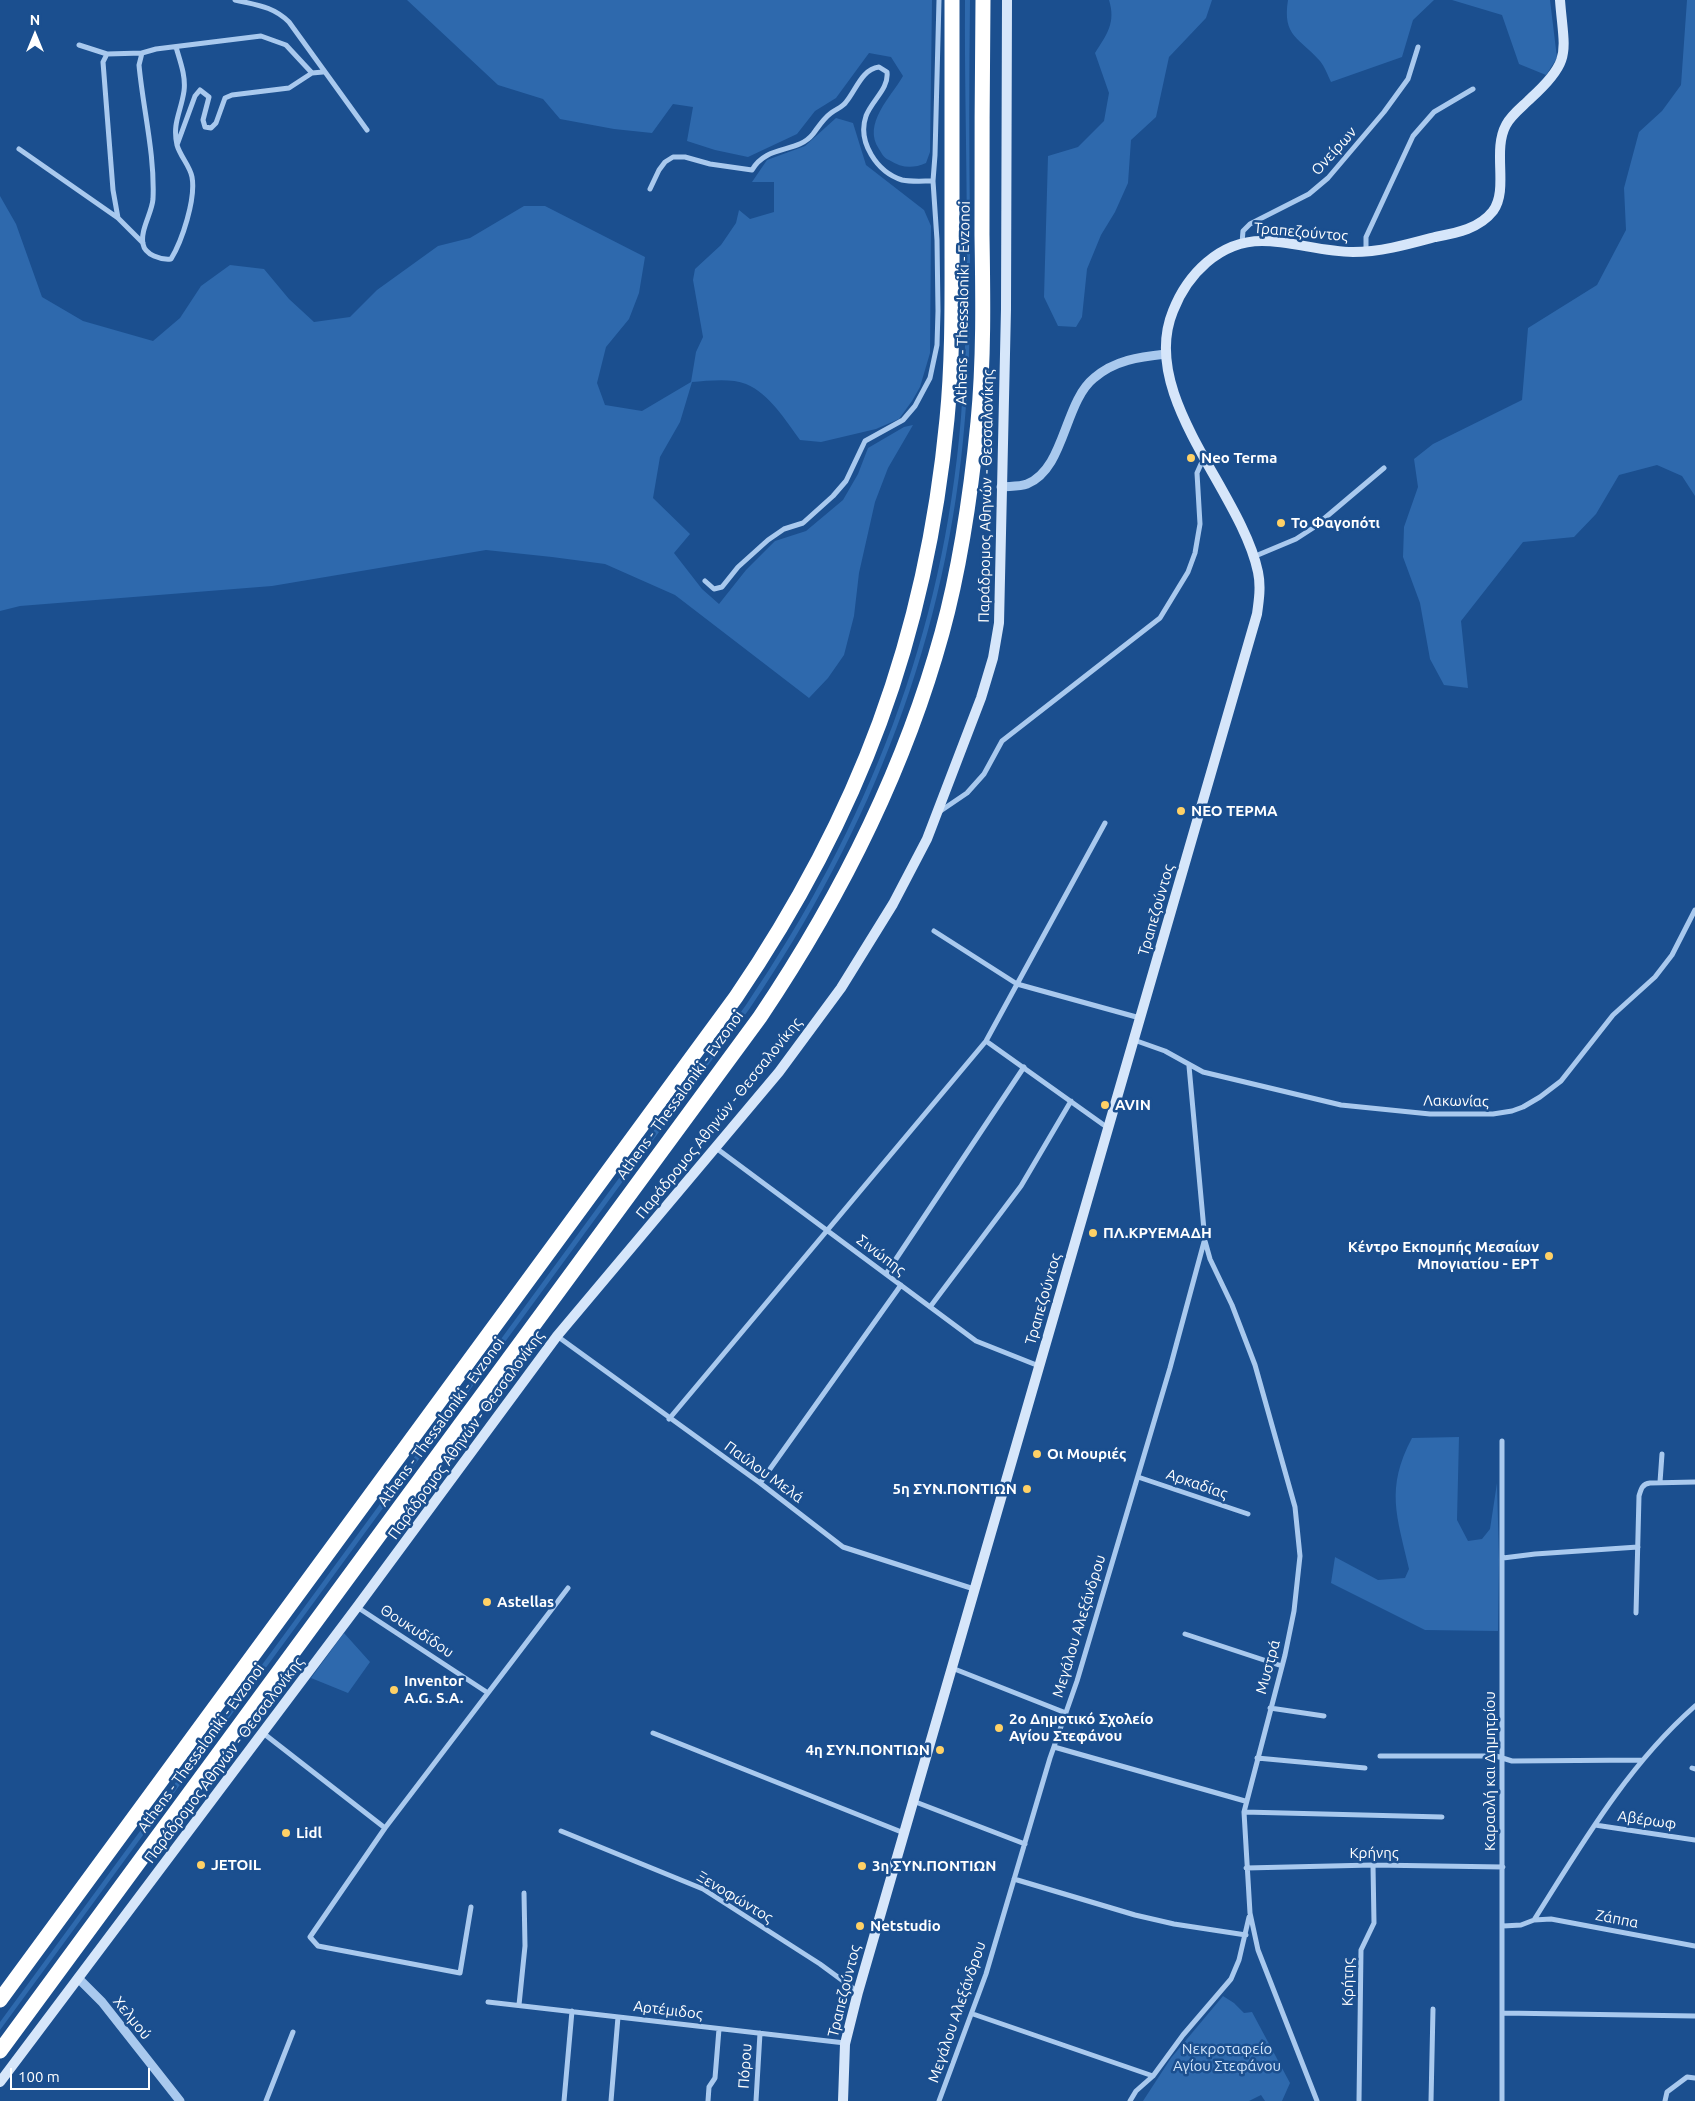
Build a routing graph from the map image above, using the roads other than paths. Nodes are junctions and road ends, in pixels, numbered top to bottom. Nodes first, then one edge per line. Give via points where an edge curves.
1 (235, 0) edge
2 (939, 0) edge
3 (952, 0) edge
4 (982, 0) edge
5 (1007, 0) edge
6 (1560, 0) edge
7 (79, 45) dead end
8 (176, 47) junction
9 (1418, 48) dead end
10 (142, 53) junction
11 (107, 54) junction
12 (323, 72) junction
13 (312, 73) junction
14 (1473, 89) dead end
15 (367, 130) dead end
16 (177, 145) junction
17 (19, 149) dead end
18 (932, 181) junction
19 (650, 189) dead end
20 (118, 218) junction
21 (143, 243) junction
22 (1242, 243) junction
23 (1366, 252) junction
24 (1166, 354) junction
25 (1206, 460) junction
26 (1384, 468) dead end
27 (1001, 487) junction
28 (1254, 557) junction
29 (706, 581) dead end
30 (938, 812) junction
31 (1105, 823) dead end
32 (1695, 910) edge
33 (1693, 918) edge
34 (934, 931) dead end
35 (1017, 984) junction
36 (1140, 1018) junction
37 (1134, 1040) junction
38 (986, 1041) junction
39 (1189, 1066) junction
40 (1024, 1068) junction
41 (1071, 1101) junction
42 (1108, 1128) junction
43 (716, 1148) junction
44 (827, 1230) junction
45 (1204, 1241) junction
46 (886, 1274) junction
47 (901, 1285) junction
48 (930, 1307) junction
49 (557, 1336) junction
50 (1039, 1366) junction
51 (669, 1419) junction
52 (1502, 1441) dead end
53 (1662, 1454) dead end
54 (1138, 1477) junction
55 (1660, 1482) junction
56 (1695, 1482) edge
57 (760, 1483) junction
58 (1248, 1514) dead end
59 (1638, 1547) junction
60 (1503, 1558) junction
61 (568, 1588) dead end
62 (974, 1589) junction
63 (357, 1608) junction
64 (1636, 1613) dead end
65 (1186, 1634) dead end
66 (1282, 1666) junction
67 (952, 1667) junction
68 (488, 1693) junction
69 (1695, 1706) edge
70 (1270, 1708) junction
71 (1066, 1713) junction
72 (1324, 1716) dead end
73 (262, 1733) junction
74 (654, 1733) dead end
75 (1054, 1747) junction
76 (1380, 1756) dead end
77 (1257, 1758) junction
78 (1502, 1758) junction
79 (1642, 1760) junction
80 (1365, 1768) dead end
81 (913, 1801) junction
82 (1246, 1801) junction
83 (1244, 1812) junction
84 (1442, 1817) dead end
85 (1596, 1825) junction
86 (385, 1828) junction
87 (561, 1831) dead end
88 (904, 1833) junction
89 (1695, 1840) edge
90 (1025, 1844) junction
91 (1373, 1865) junction
92 (1503, 1867) junction
93 (1246, 1868) junction
94 (1014, 1879) junction
95 (524, 1894) dead end
96 (471, 1908) dead end
97 (1250, 1913) junction
98 (1534, 1920) junction
99 (1503, 1926) junction
100 (1246, 1935) junction
101 (1695, 1946) edge
102 (78, 1978) junction
103 (858, 1992) junction
104 (0, 2000) edge
105 (488, 2002) dead end
106 (519, 2005) junction
107 (1433, 2009) dead end
108 (572, 2011) junction
109 (1503, 2013) junction
110 (973, 2014) junction
111 (618, 2016) junction
112 (1695, 2016) edge
113 (719, 2029) junction
114 (293, 2032) dead end
115 (760, 2033) junction
116 (845, 2044) junction
117 (0, 2052) edge
118 (1153, 2076) junction
119 (1695, 2078) edge
120 (0, 2082) edge
121 (180, 2101) edge
122 (266, 2101) edge
123 (564, 2101) edge
124 (611, 2101) edge
125 (708, 2101) edge
126 (756, 2101) edge
127 (843, 2101) edge
128 (939, 2101) edge
129 (1130, 2101) edge
130 (1317, 2101) edge
131 (1359, 2101) edge
132 (1431, 2101) edge
133 (1502, 2101) edge
134 (1665, 2101) edge

1 - 12 street via 267,6 280,13
2 - 18 street
3 - 104 highway, Athens - Thessaloniki - Evzonoi via 952,339 948,418 938,494 921,589 904,655 864,766 835,829 792,912 736,998
4 - 117 highway, Athens - Thessaloniki - Evzonoi via 983,339 978,421 968,500 951,596 933,665 892,778 862,844 817,929 760,1017
5 - 27 main road, Παράδρομος Αθηνών - Θεσσαλονίκης via 1006,309
6 - 23 main road, Τραπεζούντος via 1564,55 1555,74 1505,127 1500,143 1499,192 1494,210 1479,223 1458,232
7 - 11 street
8 - 10 street
8 - 13 street via 266,37 286,45
8 - 16 street via 184,76 184,91 174,131
9 - 22 street, Ονείρων via 1408,79 1328,178 1309,194 1250,224 1244,231
10 - 11 street
10 - 21 street via 139,65 152,164 153,200
11 - 20 street via 103,62
12 - 13 street
12 - 15 street
13 - 16 street via 289,88 225,98 211,128 205,127 203,120 209,97 200,90
14 - 23 street via 1434,112 1413,136 1366,237
16 - 21 street via 192,175 193,191 179,246 171,259 162,260 147,252
17 - 20 street
18 - 19 street via 895,177 876,163 869,153 864,129 866,117 888,79 887,72 879,67 866,73 845,104 821,121 804,142 772,152 758,160 752,170 710,164 685,156 673,157 659,170
18 - 29 street via 938,283 937,346 930,378 915,406 903,420 865,441 846,481 834,496 803,522 784,529 751,554 722,587 714,589
20 - 21 street
22 - 23 main road, Τραπεζούντος via 1261,241
22 - 24 main road, Τραπεζούντος via 1213,258 1192,276 1172,313
24 - 25 main road, Τραπεζούντος via 1175,398
24 - 27 street via 1121,362 1092,379 1040,476 1022,486
25 - 28 main road, Τραπεζούντος
25 - 30 street via 1196,473 1200,524 1195,553 1188,572 1160,618 1002,741 984,774 967,793
26 - 28 street via 1313,528
27 - 30 main road, Παράδρομος Αθηνών - Θεσσαλονίκης via 1000,607 996,641 981,698
28 - 36 main road, Τραπεζούντος via 1259,585 1254,628
30 - 43 main road, Παράδρομος Αθηνών - Θεσσαλονίκης via 917,861 841,988 779,1072
31 - 35 street
32 - 33 street, Λακωνίας
33 - 39 street, Λακωνίας via 1655,977 1613,1015 1561,1081 1529,1104 1512,1111 1430,1114 1356,1108
34 - 35 street
35 - 36 street
35 - 38 street
36 - 37 main road, Τραπεζούντος
37 - 39 street, Λακωνίας via 1165,1051
37 - 42 main road, Τραπεζούντος
38 - 40 street
38 - 44 street
39 - 45 street
40 - 41 street
40 - 46 street
41 - 42 street
41 - 48 street via 1021,1186
42 - 50 main road, Τραπεζούντος
43 - 44 street, Σινώπης
43 - 49 main road, Παράδρομος Αθηνών - Θεσσαλονίκης
44 - 46 street, Σινώπης
44 - 51 street
45 - 54 street, Μεγάλου Αλεξάνδρου
45 - 66 street, Μυστρά via 1255,1365 1295,1507 1299,1574
46 - 47 street, Σινώπης
47 - 48 street, Σινώπης
47 - 57 street
48 - 50 street, Σινώπης via 976,1341
49 - 51 street, Παύλου Μελά
49 - 63 main road, Παράδρομος Αθηνών - Θεσσαλονίκης
50 - 62 main road, Τραπεζούντος
51 - 57 street, Παύλου Μελά
52 - 60 street, Καραολή και Δημητρίου
53 - 55 street
54 - 58 street, Αρκαδίας
54 - 71 street, Μεγάλου Αλεξάνδρου
55 - 56 street
55 - 59 street via 1645,1484 1641,1488
57 - 62 street, Παύλου Μελά via 843,1547
59 - 60 street
59 - 64 street
60 - 78 street, Καραολή και Δημητρίου
61 - 68 street
62 - 67 main road, Τραπεζούντος
63 - 68 street, Θουκυδίδου
63 - 73 main road, Παράδρομος Αθηνών - Θεσσαλονίκης
65 - 66 street
66 - 70 street, Μυστρά
67 - 71 street
67 - 81 main road, Τραπεζούντος
68 - 86 street
69 - 79 street
70 - 72 street
70 - 77 street, Μυστρά
71 - 75 street, Μεγάλου Αλεξάνδρου
73 - 86 street
73 - 102 main road, Παράδρομος Αθηνών - Θεσσαλονίκης
74 - 88 street
75 - 82 street
75 - 90 street, Μεγάλου Αλεξάνδρου
76 - 78 street
77 - 80 street
77 - 82 street, Μυστρά
78 - 79 street via 1512,1761
78 - 92 street, Καραολή και Δημητρίου
79 - 85 street via 1616,1792
81 - 88 main road, Τραπεζούντος
81 - 90 street
82 - 83 street, Μυστρά
83 - 84 street
83 - 93 street, Μυστρά
85 - 89 street, Αβέρωφ
85 - 98 street
86 - 96 street via 310,1936 318,1946 460,1973
87 - 103 street, Ξενοφώντος via 703,1889
88 - 103 main road, Τραπεζούντος
90 - 94 street, Μεγάλου Αλεξάνδρου
91 - 92 street, Κρήνης
91 - 93 street, Κρήνης
91 - 131 street, Κρήτης via 1374,1923 1361,1950
92 - 99 street, Καραολή και Δημητρίου
93 - 97 street, Μυστρά
94 - 100 street via 1135,1915
94 - 110 street, Μεγάλου Αλεξάνδρου
95 - 106 street via 525,1946
97 - 100 street
97 - 130 street, Μυστρά via 1263,1968
98 - 99 street, Ζάππα
98 - 101 street, Ζάππα via 1551,1919
99 - 109 street, Καραολή και Δημητρίου
100 - 118 street via 1231,1979
102 - 120 main road, Παράδρομος Αθηνών - Θεσσαλονίκης
102 - 121 street, Χελμού via 102,2002
103 - 116 main road, Τραπεζούντος
105 - 106 street, Αρτέμιδος
106 - 108 street, Αρτέμιδος
107 - 132 street
108 - 111 street, Αρτέμιδος
108 - 123 street
109 - 112 street
109 - 133 street, Καραολή και Δημητρίου
110 - 118 street
110 - 128 street, Μεγάλου Αλεξάνδρου
111 - 113 street, Αρτέμιδος
111 - 124 street
113 - 115 street, Αρτέμιδος
113 - 125 street via 715,2078 709,2087
114 - 122 street
115 - 116 street, Αρτέμιδος
115 - 126 street, Πόρου
116 - 127 main road, Τραπεζούντος
118 - 129 street
119 - 134 street via 1687,2077 1667,2092

